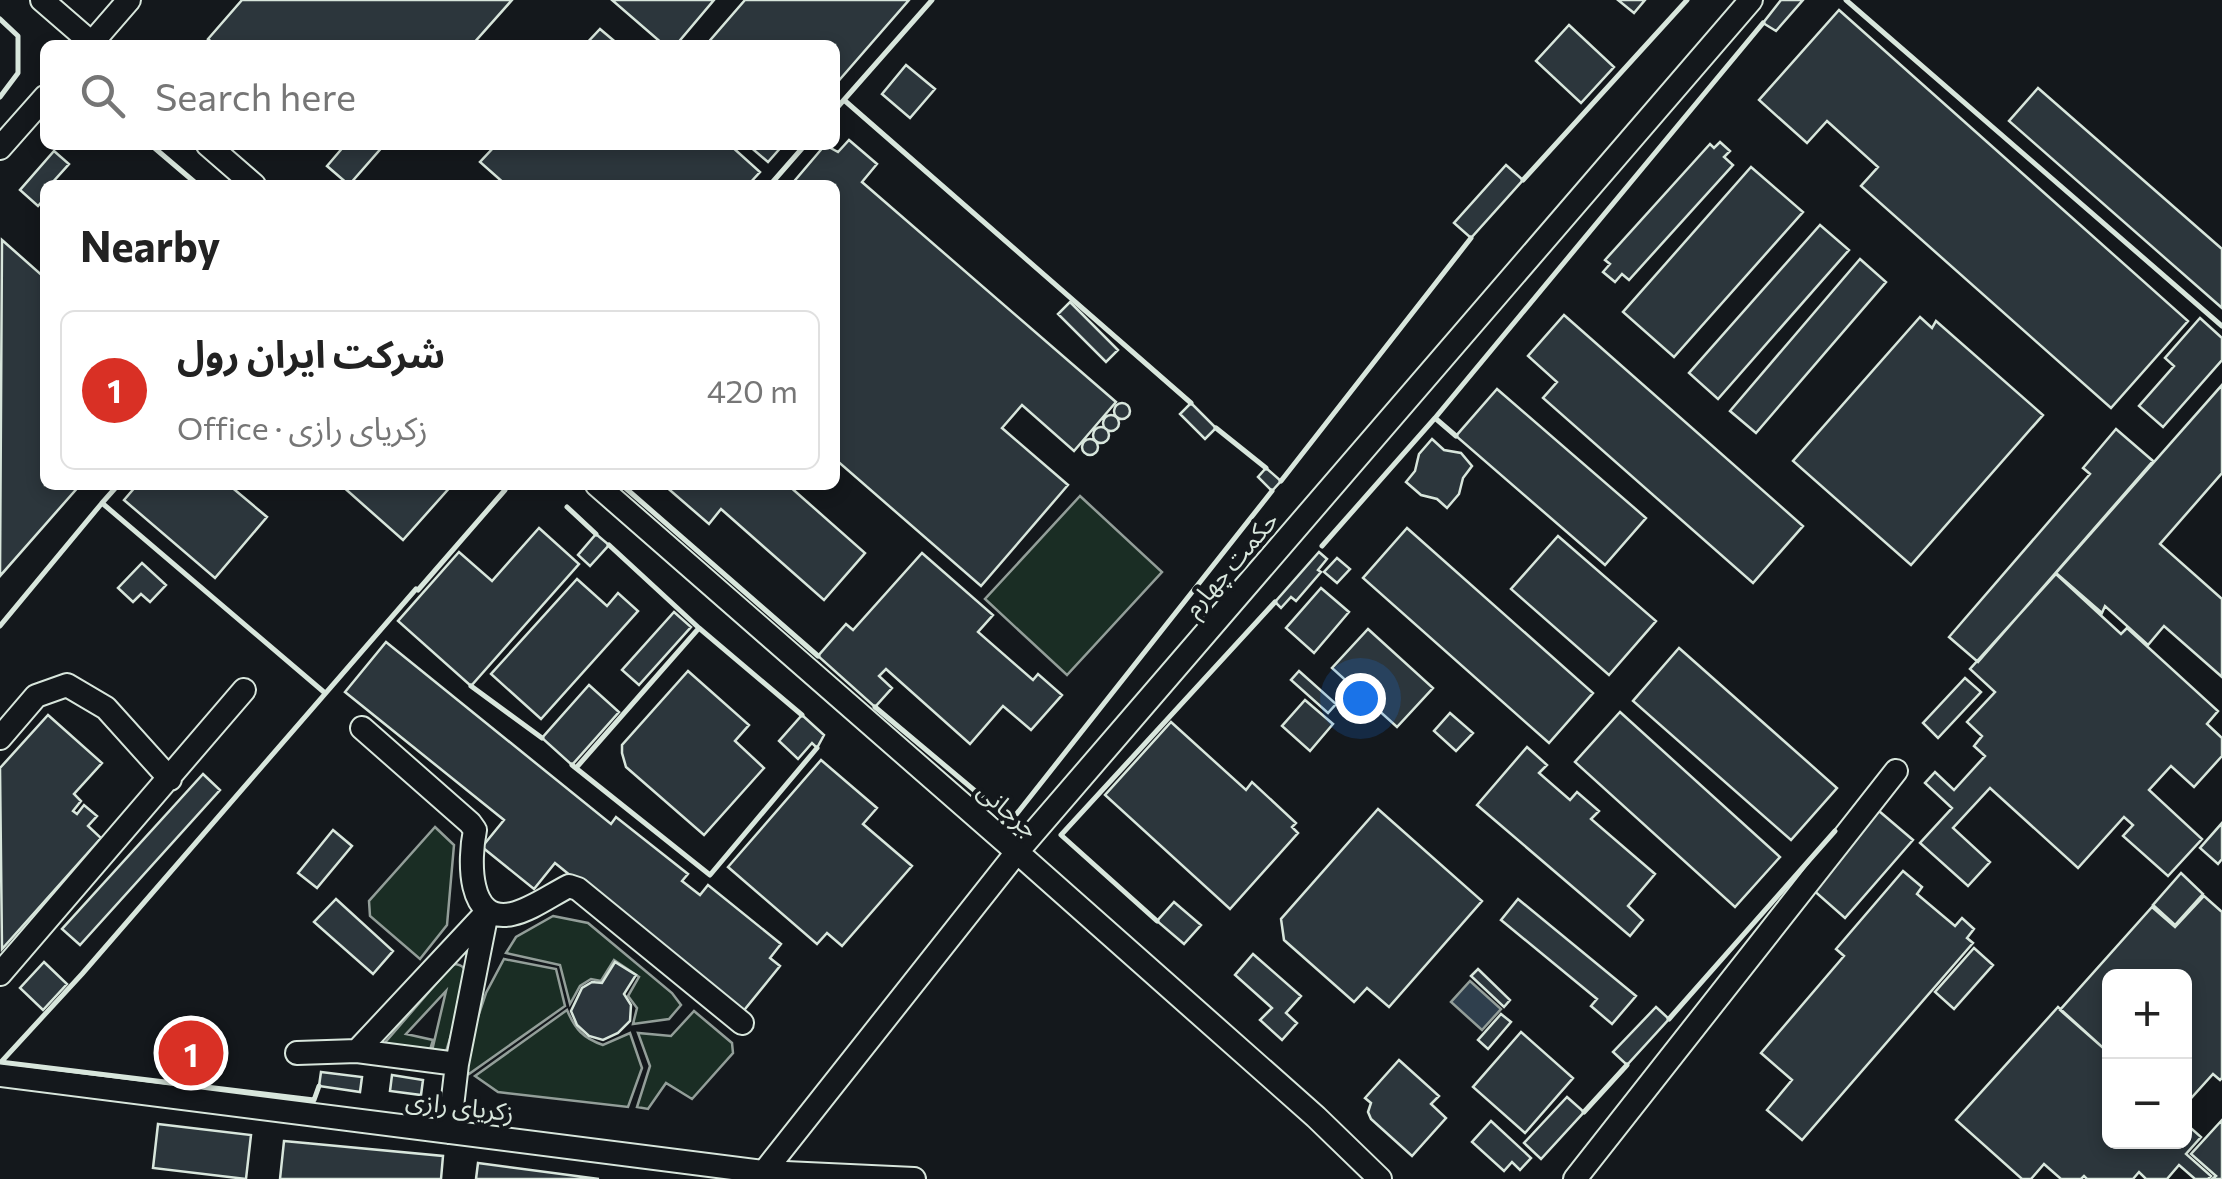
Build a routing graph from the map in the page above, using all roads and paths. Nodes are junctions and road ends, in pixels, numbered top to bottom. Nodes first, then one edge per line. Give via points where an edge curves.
1 (42, 0) edge
2 (130, 0) edge
3 (1752, 0) edge
4 (87, 40) edge
5 (95, 40) edge
6 (40, 102) edge
7 (0, 148) edge
8 (214, 150) edge
9 (248, 180) edge
10 (603, 490) edge
11 (244, 690) dead end
12 (362, 728) dead end
13 (0, 738) edge
14 (1896, 772) dead end
15 (170, 778) junction
16 (1017, 852) junction
17 (487, 912) junction
18 (0, 974) edge
19 (742, 1024) dead end
20 (357, 1051) junction
21 (297, 1053) dead end
22 (457, 1064) junction
23 (0, 1075) edge
24 (449, 1132) junction
25 (697, 1171) edge
26 (764, 1172) junction
27 (914, 1179) edge
28 (1380, 1179) edge
29 (1575, 1179) edge

1 - 4 street
2 - 5 street
3 - 16 street, حکمت چهارم
6 - 7 street
8 - 9 street
10 - 16 street, جرجانی
11 - 15 street
12 - 17 street via 475,830 474,888
13 - 15 street via 36,696 67,684 106,708
14 - 29 street
15 - 18 street
16 - 26 street, حکمت چهارم
16 - 28 street, جرجانی
17 - 19 street via 516,914 569,886 578,888
17 - 20 street
17 - 22 street
20 - 21 street
20 - 22 street
22 - 24 street
23 - 24 street, زکریای رازی
24 - 25 street, زکریای رازی
25 - 26 street, زکریای رازی
26 - 27 street, زکریای رازی

